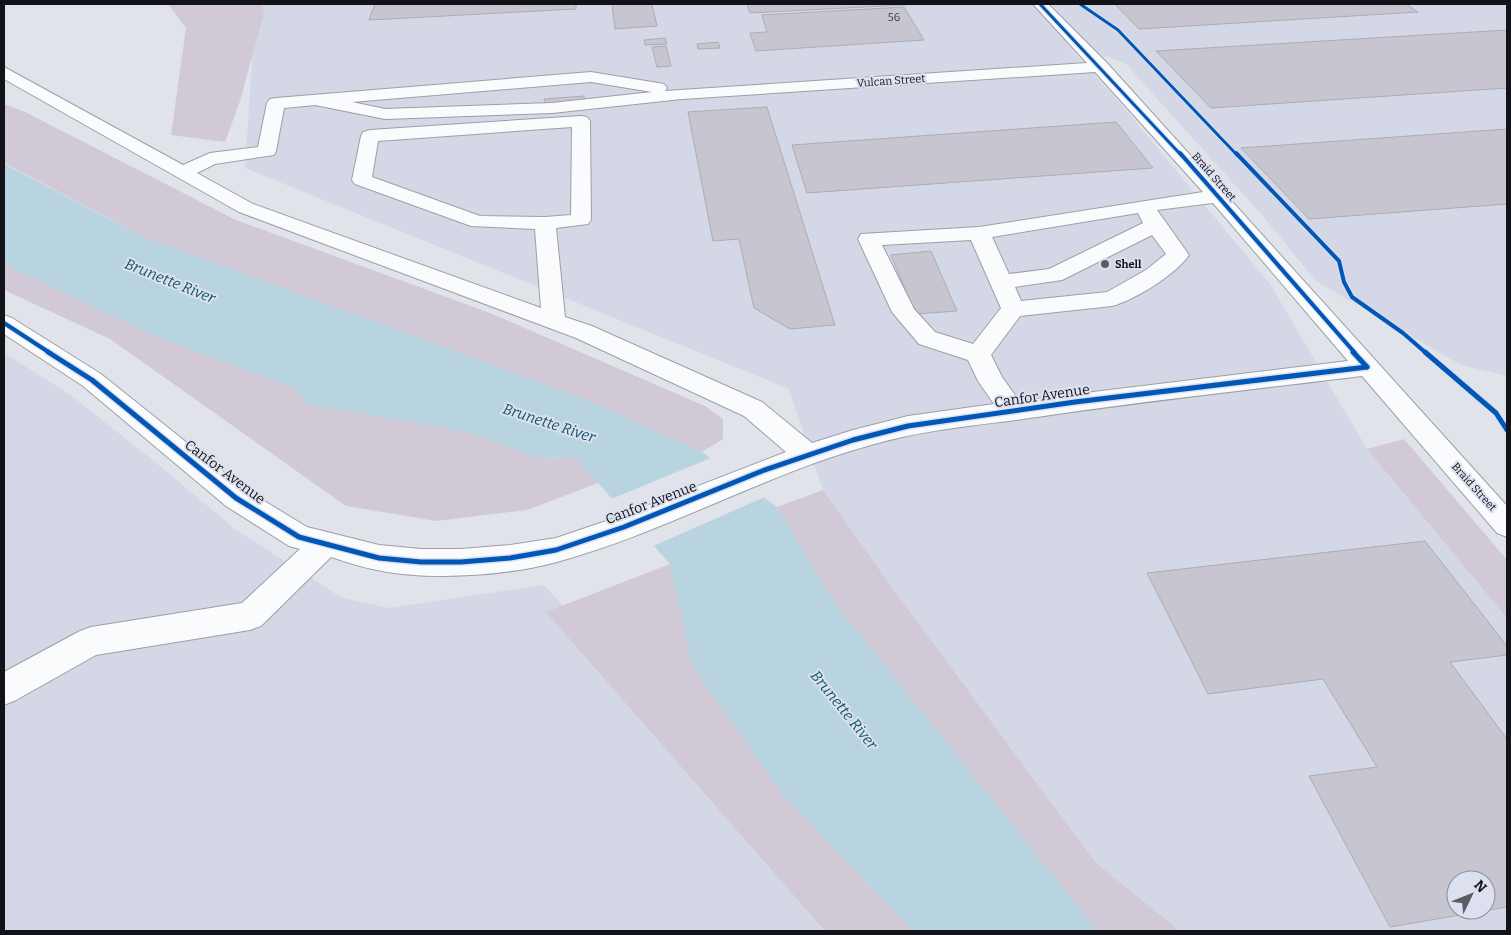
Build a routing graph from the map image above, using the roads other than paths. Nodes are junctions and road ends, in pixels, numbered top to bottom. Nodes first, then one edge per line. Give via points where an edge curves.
1 (1040, 4) edge
2 (1101, 67) junction
3 (4, 72) edge
4 (682, 94) junction
5 (316, 100) junction
6 (183, 172) junction
7 (1217, 196) junction
8 (1150, 216) junction
9 (545, 223) junction
10 (979, 233) junction
11 (1002, 282) junction
12 (1013, 309) junction
13 (554, 321) junction
14 (4, 324) edge
15 (978, 354) junction
16 (1367, 367) junction
17 (1012, 411) junction
18 (808, 455) junction
19 (1507, 524) edge
20 (325, 544) junction
21 (4, 689) edge

1 - 2 street, Braid Street
2 - 4 street, Vulcan Street
2 - 7 street, Braid Street
3 - 6 street
4 - 5 street via 552,108 385,114
4 - 5 street via 591,77
5 - 6 street via 276,103 266,151 210,159
6 - 13 street via 246,208
7 - 8 street via 1196,198
7 - 16 street, Braid Street
8 - 10 street
8 - 11 street via 1054,275
8 - 12 street via 1178,255 1154,274 1112,299
9 - 9 street via 581,220 581,122 370,136 362,180 478,222
9 - 13 street
10 - 11 street
10 - 15 street via 869,240 904,312 927,338
11 - 12 street
12 - 15 street
13 - 18 street via 753,409
14 - 20 street, Canfor Avenue via 92,380 236,498 299,538
15 - 17 street via 991,382
16 - 17 street, Canfor Avenue
16 - 19 street, Braid Street
17 - 18 street, Canfor Avenue via 908,426
18 - 20 street, Canfor Avenue via 556,550 510,558 421,562 379,558
20 - 21 street via 250,616 91,640

